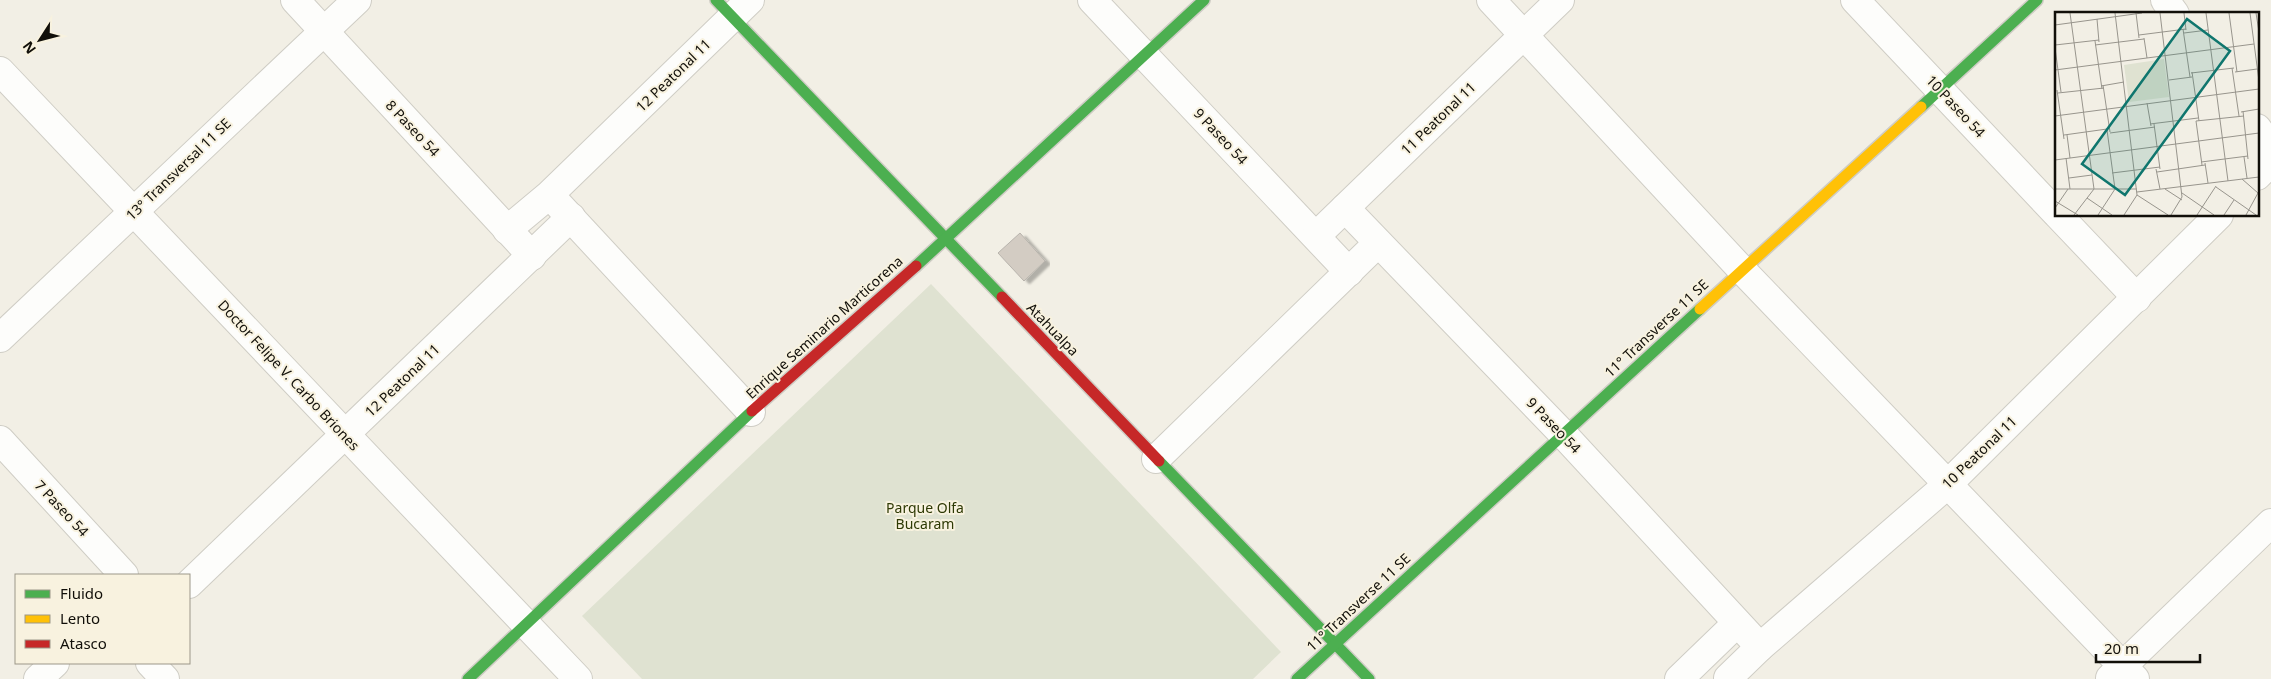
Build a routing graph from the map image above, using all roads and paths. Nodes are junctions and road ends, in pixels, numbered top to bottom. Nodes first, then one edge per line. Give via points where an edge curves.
1 (295, 0) edge
2 (357, 0) edge
3 (1092, 0) edge
4 (1204, 0) edge
5 (1491, 0) edge
6 (1560, 0) edge
7 (1855, 0) edge
8 (2037, 0) edge
9 (2165, 0) edge
10 (733, 6) edge
11 (2174, 12) edge
12 (323, 31) junction
13 (1524, 35) junction
14 (1144, 55) junction
15 (0, 71) edge
16 (1940, 89) junction
17 (2258, 129) edge
18 (2271, 147) edge
19 (2271, 162) edge
20 (2258, 175) edge
21 (549, 194) junction
22 (1345, 208) junction
23 (134, 211) junction
24 (2055, 212) edge
25 (2059, 216) edge
26 (2218, 216) edge
27 (571, 217) junction
28 (507, 230) junction
29 (1316, 236) junction
30 (946, 239) junction
31 (1378, 243) junction
32 (532, 256) junction
33 (1742, 270) junction
34 (1349, 272) junction
35 (2137, 298) junction
36 (0, 338) edge
37 (751, 412) junction
38 (345, 434) junction
39 (1563, 434) junction
40 (0, 440) edge
41 (1156, 458) junction
42 (1947, 485) junction
43 (2271, 523) edge
44 (123, 574) edge
45 (190, 583) edge
46 (1737, 623) junction
47 (526, 624) junction
48 (1334, 644) junction
49 (1760, 647) junction
50 (1704, 655) junction
51 (54, 664) edge
52 (151, 664) edge
53 (2122, 675) edge
54 (38, 679) edge
55 (165, 679) edge
56 (468, 679) edge
57 (578, 679) edge
58 (1298, 679) edge
59 (1369, 679) edge
60 (1679, 679) edge
61 (1729, 679) edge

1 - 12 street, 8 Paseo 54
2 - 12 street, 13° Transversal 11 SE
3 - 14 street, 9 Paseo 54
4 - 14 street, Enrique Seminario Marticorena
5 - 13 street
6 - 13 street, 11 Peatonal 11
7 - 16 street, 10 Paseo 54
8 - 16 street, 11° Transverse 11 SE
9 - 11 street
10 - 21 street, 12 Peatonal 11
10 - 30 street, Atahualpa
12 - 23 street, 13° Transversal 11 SE
12 - 28 street, 8 Paseo 54
13 - 22 street, 11 Peatonal 11
13 - 33 street
14 - 29 street, 9 Paseo 54
14 - 30 street, Enrique Seminario Marticorena
15 - 23 street, Doctor Felipe V. Carbo Briones
16 - 24 street, 10 Paseo 54
16 - 33 street, 11° Transverse 11 SE
17 - 18 street
19 - 20 street
21 - 27 street
21 - 28 street, 12 Peatonal 11
22 - 29 street, 11 Peatonal 11
22 - 31 street, 9 Paseo 54
23 - 36 street, 13° Transversal 11 SE
23 - 38 street, Doctor Felipe V. Carbo Briones
25 - 35 street, 10 Paseo 54
26 - 35 street, 10 Peatonal 11
27 - 32 street, 12 Peatonal 11
27 - 37 street
28 - 32 street, 8 Paseo 54
29 - 34 street, 9 Paseo 54
30 - 37 street, Enrique Seminario Marticorena
30 - 41 street, Atahualpa
31 - 34 street
31 - 39 street, 9 Paseo 54
32 - 38 street, 12 Peatonal 11
33 - 39 street, 11° Transverse 11 SE
33 - 42 street
34 - 41 street
35 - 42 street, 10 Peatonal 11
37 - 47 street, Enrique Seminario Marticorena
38 - 45 street, 12 Peatonal 11
38 - 47 street, Doctor Felipe V. Carbo Briones
39 - 46 street, 9 Paseo 54
39 - 48 street, 11° Transverse 11 SE
40 - 44 street, 7 Paseo 54
41 - 48 street, Atahualpa
42 - 49 street, 10 Peatonal 11
42 - 53 street
43 - 53 street
46 - 49 street, 9 Paseo 54
46 - 50 street
47 - 56 street, Enrique Seminario Marticorena
47 - 57 street, Doctor Felipe V. Carbo Briones
48 - 58 street, 11° Transverse 11 SE
48 - 59 street, Atahualpa
49 - 61 street, 10 Peatonal 11
50 - 60 street
50 - 61 street
51 - 54 street
52 - 55 street

